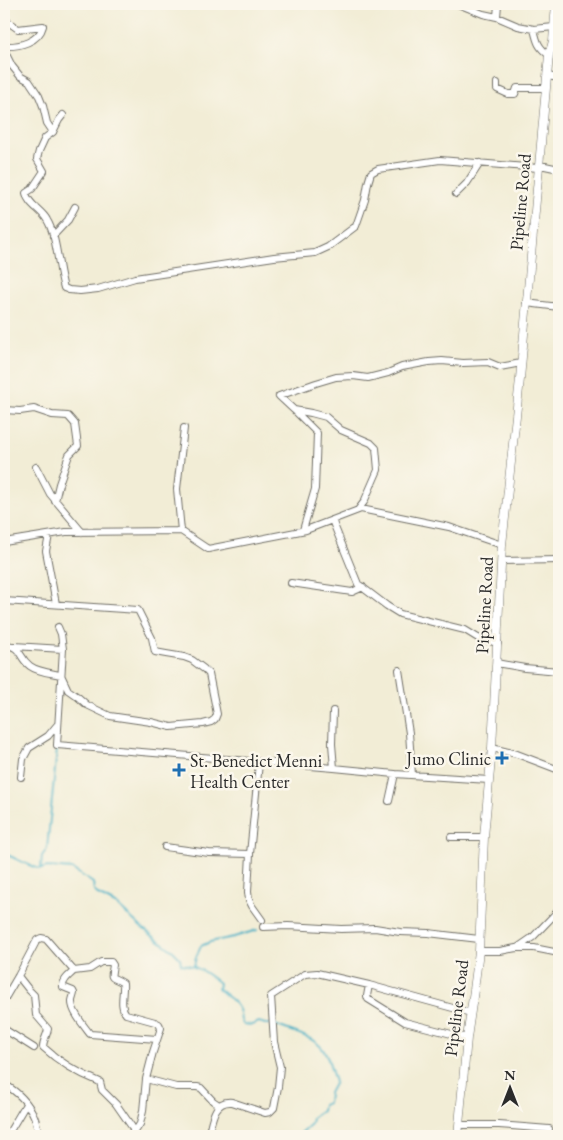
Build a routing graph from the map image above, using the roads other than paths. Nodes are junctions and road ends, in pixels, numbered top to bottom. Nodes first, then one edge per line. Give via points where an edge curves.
1 (458, 4) edge
2 (498, 4) edge
3 (556, 4) edge
4 (497, 17) junction
5 (4, 18) edge
6 (554, 27) junction
7 (534, 29) junction
8 (4, 46) edge
9 (4, 50) edge
10 (549, 55) junction
11 (547, 76) junction
12 (559, 78) edge
13 (497, 83) dead end
14 (546, 88) junction
15 (63, 115) dead end
16 (54, 132) junction
17 (480, 163) junction
18 (538, 167) junction
19 (559, 169) edge
20 (456, 194) dead end
21 (75, 207) dead end
22 (53, 236) junction
23 (526, 303) junction
24 (559, 307) edge
25 (521, 363) junction
26 (4, 410) edge
27 (294, 410) junction
28 (184, 428) dead end
29 (36, 468) dead end
30 (55, 500) junction
31 (364, 502) junction
32 (358, 510) junction
33 (369, 511) junction
34 (332, 520) junction
35 (303, 530) junction
36 (181, 531) junction
37 (82, 532) junction
38 (49, 535) junction
39 (4, 542) edge
40 (502, 544) junction
41 (559, 560) edge
42 (501, 561) junction
43 (291, 583) dead end
44 (363, 587) junction
45 (4, 601) edge
46 (56, 604) junction
47 (58, 627) dead end
48 (498, 643) junction
49 (4, 644) edge
50 (14, 646) junction
51 (63, 649) junction
52 (496, 663) junction
53 (399, 670) dead end
54 (559, 671) edge
55 (61, 675) junction
56 (333, 711) dead end
57 (58, 724) junction
58 (492, 748) junction
59 (259, 762) junction
60 (334, 768) junction
61 (559, 770) edge
62 (395, 774) junction
63 (412, 775) junction
64 (21, 777) dead end
65 (489, 780) junction
66 (389, 801) dead end
67 (451, 836) dead end
68 (484, 837) junction
69 (165, 847) dead end
70 (250, 854) junction
71 (557, 912) dead end
72 (262, 920) dead end
73 (263, 927) dead end
74 (479, 939) junction
75 (516, 948) junction
76 (479, 951) junction
77 (559, 953) edge
78 (74, 971) junction
79 (18, 976) junction
80 (368, 985) junction
81 (4, 1000) edge
82 (471, 1014) junction
83 (4, 1029) edge
84 (467, 1038) junction
85 (157, 1039) junction
86 (34, 1048) dead end
87 (146, 1079) junction
88 (4, 1084) edge
89 (26, 1104) junction
90 (219, 1105) junction
91 (459, 1125) junction
92 (549, 1129) dead end
93 (133, 1135) edge
94 (7, 1136) edge
95 (45, 1136) edge
96 (208, 1136) edge
97 (458, 1136) edge

1 - 4 street
2 - 4 street
3 - 6 street, Pipeline Road
4 - 7 street
5 - 8 street via 18,29 43,26 43,29 36,39 14,47
6 - 7 street
6 - 10 street, Pipeline Road
7 - 10 street via 537,43
9 - 16 street via 12,66 29,81 39,96 47,123
10 - 11 street, Pipeline Road
11 - 12 street
11 - 14 street, Pipeline Road
13 - 14 street via 498,89 508,94 515,94 517,88
14 - 18 street, Pipeline Road
15 - 16 street
16 - 22 street via 45,138 39,151 37,159 44,171 26,193 27,200 47,219
17 - 18 street
17 - 20 street
17 - 22 street via 440,160 378,169 372,173 368,183 356,226 315,253 136,278 80,291 64,288
18 - 19 street
18 - 23 street, Pipeline Road
21 - 22 street
23 - 24 street
23 - 25 street, Pipeline Road
25 - 27 street via 500,367 488,362 442,361 402,367 368,378 336,377 279,396
25 - 40 street, Pipeline Road
26 - 30 street via 34,409 68,416 75,424 78,446 69,455
27 - 31 street via 326,417 342,430 376,448 378,470
27 - 35 street via 317,433 315,489
28 - 36 street via 177,489
29 - 30 street
30 - 37 street
31 - 32 street
31 - 33 street
32 - 33 street
32 - 34 street
33 - 40 street via 449,527
34 - 35 street
34 - 44 street via 358,584
35 - 36 street via 208,549
36 - 37 street
37 - 38 street
38 - 39 street
38 - 46 street via 46,551
40 - 42 street, Pipeline Road
41 - 42 street
42 - 48 street, Pipeline Road
43 - 44 street via 352,592
44 - 48 street via 400,614 465,630 478,638
45 - 46 street
46 - 55 street via 138,610 155,652 184,656 208,674 217,714 211,722 170,727 110,716 87,705 68,690
47 - 51 street
48 - 52 street, Pipeline Road
49 - 50 street
50 - 51 street
50 - 55 street via 30,666
51 - 55 street
52 - 54 street
52 - 58 street, Pipeline Road
53 - 63 street
55 - 57 street
56 - 60 street
57 - 59 street via 58,745
57 - 64 street via 48,736 29,748 23,759
58 - 61 street
58 - 65 street, Pipeline Road
59 - 60 street
59 - 70 street
60 - 62 street
62 - 63 street
62 - 66 street
63 - 65 street
65 - 68 street, Pipeline Road
67 - 68 street
68 - 74 street, Pipeline Road
69 - 70 street
70 - 72 street via 249,900
71 - 75 street via 533,937
73 - 74 street via 375,928
74 - 76 street, Pipeline Road
75 - 76 street
75 - 77 street
76 - 82 street, Pipeline Road
78 - 79 street via 46,939 41,938
78 - 85 street via 63,987 74,991 72,1008 90,1034
78 - 85 street via 111,962 111,976 123,983 124,1012 159,1024 161,1028
79 - 81 street
79 - 93 street via 34,995 36,1015 48,1029 43,1047 64,1063 100,1082 102,1090 132,1127
80 - 82 street
80 - 84 street via 368,998 405,1022
80 - 90 street via 317,973 305,974 271,996 274,1042 280,1067 274,1108 265,1112 226,1101
82 - 84 street, Pipeline Road
83 - 86 street
84 - 91 street, Pipeline Road
85 - 87 street
87 - 90 street via 176,1087 201,1088
87 - 93 street via 140,1124
88 - 89 street
89 - 94 street
89 - 95 street via 35,1117 36,1127
90 - 96 street
91 - 92 street
91 - 97 street, Pipeline Road

